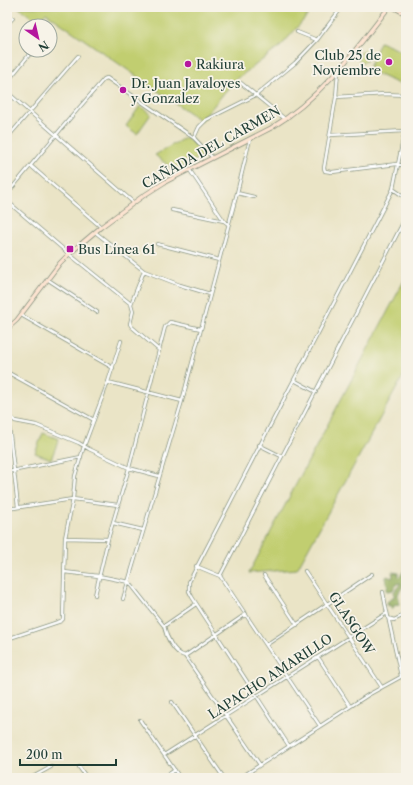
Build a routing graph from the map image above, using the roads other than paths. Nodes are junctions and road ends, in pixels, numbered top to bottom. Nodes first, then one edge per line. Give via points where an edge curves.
1 (342, 7) edge
2 (389, 7) edge
3 (393, 7) edge
4 (406, 14) edge
5 (12, 18) dead end
6 (7, 24) edge
7 (297, 32) dead end
8 (318, 40) junction
9 (78, 56) dead end
10 (26, 58) edge
11 (339, 69) junction
12 (7, 82) edge
13 (240, 83) dead end
14 (7, 92) edge
15 (406, 95) edge
16 (256, 96) junction
17 (336, 97) junction
18 (29, 112) junction
19 (285, 119) junction
20 (406, 125) edge
21 (404, 131) junction
22 (56, 135) junction
23 (330, 135) junction
24 (7, 138) edge
25 (194, 138) junction
26 (250, 139) junction
27 (212, 157) junction
28 (397, 164) junction
29 (30, 166) junction
30 (406, 166) edge
31 (189, 169) junction
32 (392, 189) junction
33 (238, 193) junction
34 (7, 194) edge
35 (254, 197) dead end
36 (406, 198) edge
37 (7, 201) edge
38 (134, 203) junction
39 (172, 210) dead end
40 (406, 217) edge
41 (224, 221) junction
42 (228, 224) junction
43 (100, 227) junction
44 (95, 232) junction
45 (157, 244) dead end
46 (69, 254) junction
47 (219, 260) junction
48 (144, 271) junction
49 (47, 279) junction
50 (210, 294) junction
51 (131, 304) junction
52 (97, 312) dead end
53 (21, 315) junction
54 (7, 329) edge
55 (200, 329) junction
56 (121, 341) dead end
57 (160, 350) junction
58 (113, 368) junction
59 (7, 372) edge
60 (294, 380) junction
61 (108, 382) junction
62 (316, 392) junction
63 (149, 393) junction
64 (182, 401) junction
65 (8, 415) edge
66 (94, 420) junction
67 (260, 445) junction
68 (84, 446) junction
69 (282, 456) junction
70 (80, 457) junction
71 (129, 468) junction
72 (14, 470) junction
73 (7, 472) edge
74 (159, 476) junction
75 (73, 499) junction
76 (118, 505) junction
77 (18, 508) junction
78 (7, 510) edge
79 (113, 523) junction
80 (143, 530) junction
81 (65, 538) junction
82 (108, 539) junction
83 (196, 566) junction
84 (306, 571) dead end
85 (64, 572) junction
86 (372, 574) dead end
87 (264, 575) dead end
88 (99, 576) junction
89 (220, 576) junction
90 (129, 582) junction
91 (96, 595) dead end
92 (123, 599) dead end
93 (196, 604) junction
94 (327, 604) junction
95 (246, 614) junction
96 (406, 614) edge
97 (388, 618) junction
98 (297, 625) junction
99 (164, 626) junction
100 (216, 634) junction
101 (349, 637) junction
102 (7, 638) edge
103 (266, 645) junction
104 (184, 656) junction
105 (318, 657) junction
106 (406, 674) edge
107 (401, 676) junction
108 (287, 677) junction
109 (381, 686) junction
110 (257, 696) junction
111 (172, 702) dead end
112 (350, 706) junction
113 (226, 716) junction
114 (140, 720) dead end
115 (320, 726) junction
116 (195, 736) junction
117 (289, 746) junction
118 (164, 755) junction
119 (260, 765) junction
120 (51, 767) dead end
121 (79, 767) dead end
122 (175, 770) junction
123 (31, 778) edge
124 (87, 778) edge
125 (163, 778) edge
126 (180, 778) edge
127 (224, 778) edge
128 (240, 778) edge

1 - 8 street
2 - 11 street, CAÑADA DEL CARMEN
3 - 4 street
5 - 6 street
7 - 8 street
8 - 16 street
9 - 18 street
10 - 12 street
11 - 17 street
11 - 19 street, CAÑADA DEL CARMEN
13 - 16 street
14 - 18 street
15 - 17 street
16 - 19 street
16 - 25 street via 206,120
17 - 23 street
18 - 22 street
18 - 24 street
19 - 26 street, CAÑADA DEL CARMEN
20 - 21 street
21 - 23 street
21 - 28 street
22 - 25 street via 104,79 109,78
22 - 29 street
22 - 38 street
23 - 28 street via 324,168 327,172
25 - 27 street
26 - 27 street, CAÑADA DEL CARMEN
26 - 33 street
27 - 31 street, CAÑADA DEL CARMEN
28 - 30 street
28 - 32 street
29 - 34 street
29 - 43 street
31 - 38 street, CAÑADA DEL CARMEN
31 - 41 street
32 - 36 street
32 - 60 street
33 - 35 street
33 - 42 street
37 - 46 street
38 - 43 street, CAÑADA DEL CARMEN
39 - 41 street
40 - 62 street
41 - 42 street
42 - 47 street
43 - 44 street, CAÑADA DEL CARMEN
44 - 46 street, CAÑADA DEL CARMEN
44 - 48 street
45 - 47 street
46 - 49 street, CAÑADA DEL CARMEN
46 - 51 street
47 - 50 street
48 - 50 street
48 - 51 street
49 - 52 street
49 - 53 street, CAÑADA DEL CARMEN
50 - 55 street
51 - 57 street via 133,311 130,324
53 - 54 street, CAÑADA DEL CARMEN
53 - 58 street
55 - 57 street via 170,322 165,327
55 - 64 street
56 - 58 street
57 - 63 street
58 - 61 street
59 - 66 street
60 - 62 street
60 - 67 street
61 - 63 street
61 - 66 street
62 - 69 street
63 - 64 street
63 - 71 street
64 - 74 street
65 - 68 street via 16,421 36,425
65 - 72 street
66 - 68 street
67 - 69 street
67 - 83 street
68 - 70 street
68 - 71 street
69 - 89 street
70 - 72 street
70 - 75 street
71 - 74 street
71 - 76 street
72 - 73 street
72 - 77 street
74 - 80 street
75 - 76 street
75 - 77 street
75 - 81 street
76 - 79 street
77 - 78 street
79 - 80 street
79 - 82 street
80 - 90 street
81 - 82 street
81 - 85 street
82 - 88 street
83 - 89 street
83 - 93 street via 188,587
84 - 94 street, GLASGOW
85 - 88 street
85 - 102 street via 62,620
86 - 94 street
87 - 98 street
88 - 90 street
88 - 91 street
89 - 95 street
90 - 92 street
90 - 99 street
93 - 99 street
93 - 100 street
94 - 98 street
94 - 101 street, GLASGOW
95 - 100 street
95 - 103 street
96 - 97 street via 394,620
97 - 101 street, LAPACHO AMARILLO via 383,592 387,613
97 - 107 street
98 - 103 street
99 - 104 street via 177,652
100 - 104 street
100 - 110 street
101 - 105 street, LAPACHO AMARILLO
101 - 109 street, GLASGOW
103 - 108 street
104 - 113 street
105 - 108 street, LAPACHO AMARILLO
105 - 112 street
106 - 107 street
107 - 109 street
108 - 110 street, LAPACHO AMARILLO
108 - 115 street
109 - 112 street
110 - 113 street, LAPACHO AMARILLO
110 - 117 street
111 - 116 street
112 - 115 street
113 - 116 street, LAPACHO AMARILLO
113 - 119 street
114 - 118 street
115 - 117 street
116 - 118 street, LAPACHO AMARILLO
116 - 127 street
117 - 119 street
118 - 122 street
119 - 128 street
120 - 123 street
121 - 124 street
122 - 125 street
122 - 126 street

